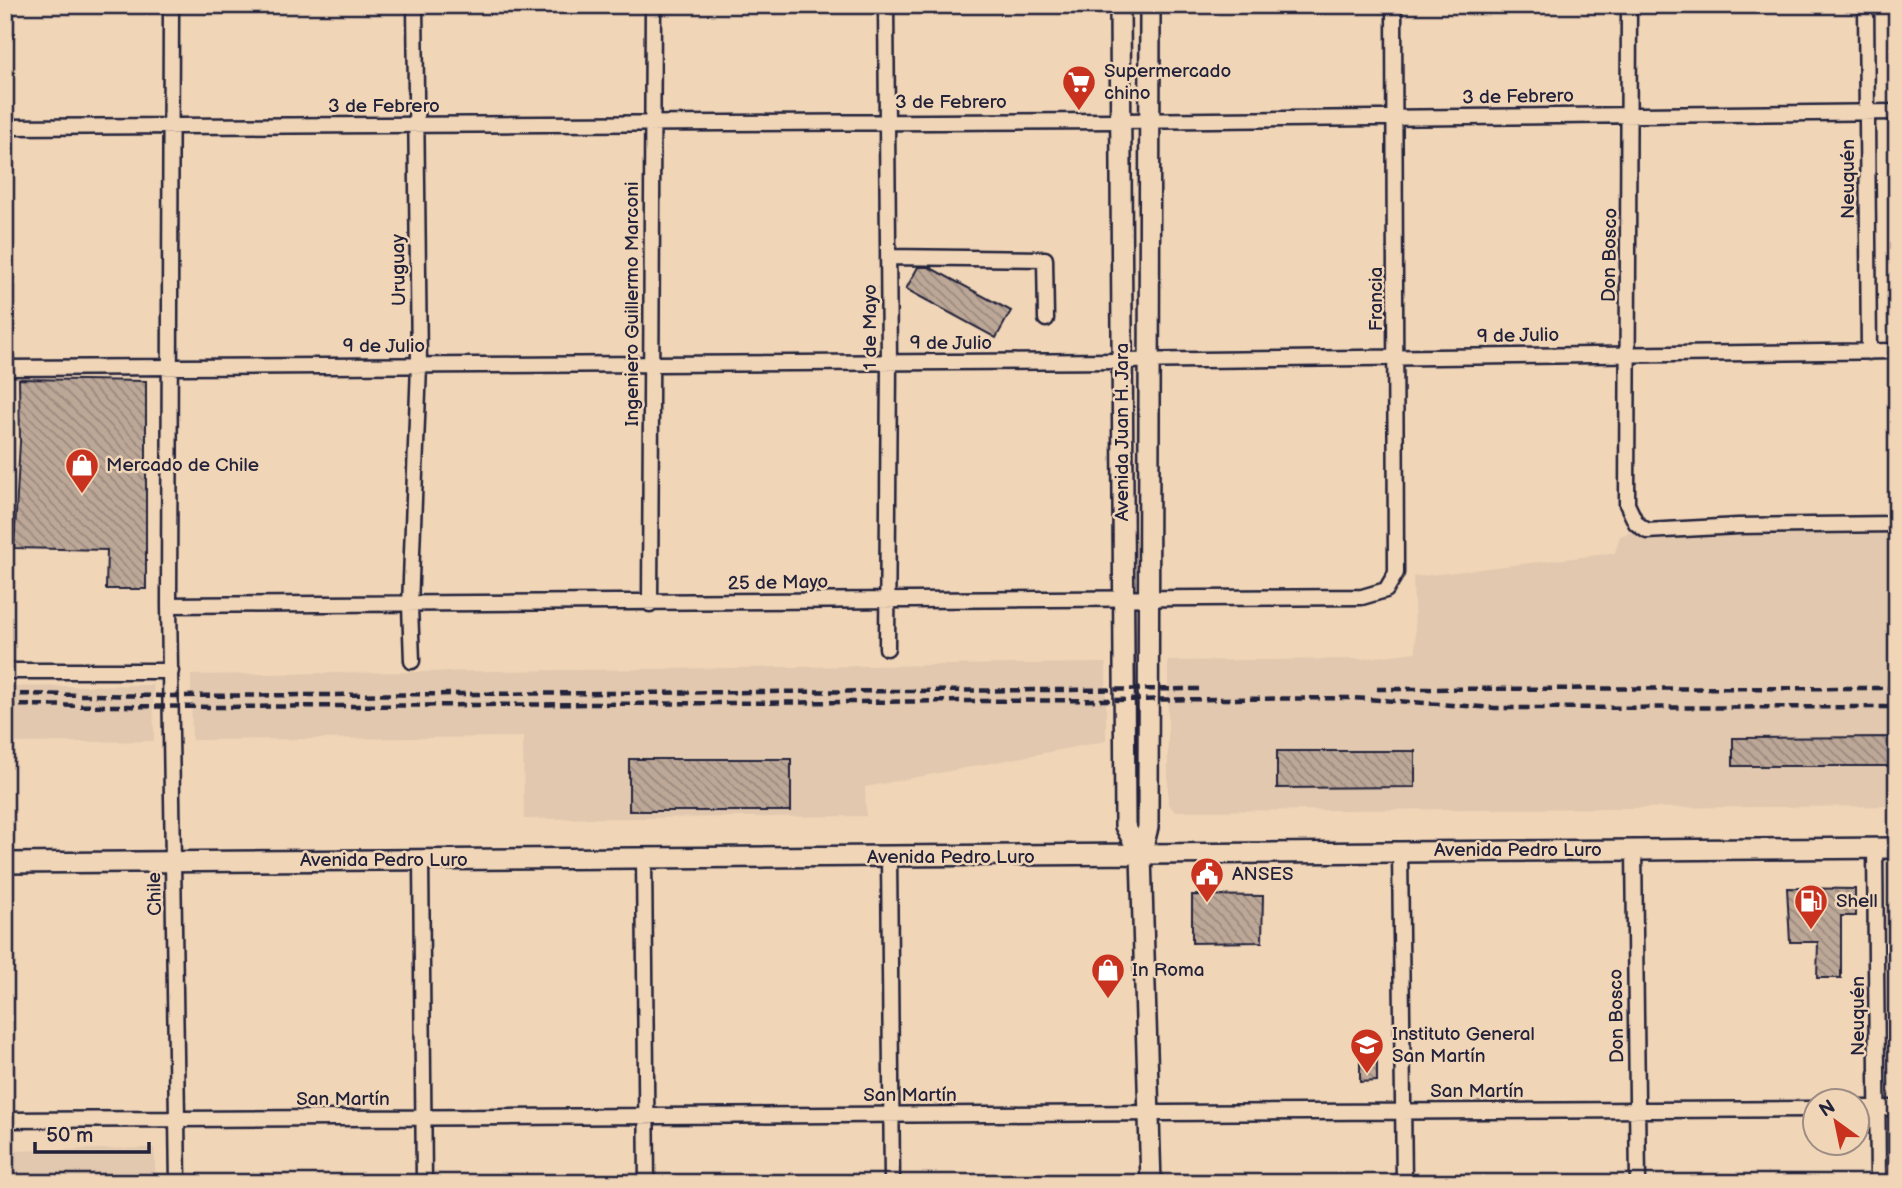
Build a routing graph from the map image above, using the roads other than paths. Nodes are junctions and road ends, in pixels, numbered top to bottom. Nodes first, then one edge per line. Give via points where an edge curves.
1 (171, 5) edge
2 (415, 5) edge
3 (653, 5) edge
4 (886, 5) edge
5 (1120, 5) edge
6 (1150, 5) edge
7 (1394, 5) edge
8 (1629, 5) edge
9 (1866, 5) edge
10 (1867, 112) junction
11 (1897, 112) edge
12 (1630, 115) junction
13 (1395, 117) junction
14 (887, 121) junction
15 (1120, 121) junction
16 (1149, 121) junction
17 (652, 122) junction
18 (416, 125) junction
19 (172, 126) junction
20 (5, 127) edge
21 (888, 257) junction
22 (1046, 320) dead end
23 (1897, 351) edge
24 (1869, 352) junction
25 (1628, 353) junction
26 (1395, 357) junction
27 (1149, 360) junction
28 (1122, 361) junction
29 (889, 362) junction
30 (652, 363) junction
31 (419, 365) junction
32 (172, 366) junction
33 (5, 368) edge
34 (1897, 524) edge
35 (1386, 590) joint
36 (1124, 598) junction
37 (1149, 599) junction
38 (887, 601) junction
39 (650, 604) junction
40 (169, 605) junction
41 (410, 606) junction
42 (887, 648) dead end
43 (412, 661) dead end
44 (5, 671) edge
45 (171, 671) junction
46 (1875, 848) junction
47 (1897, 848) edge
48 (1634, 850) junction
49 (1400, 851) junction
50 (1141, 855) junction
51 (889, 857) junction
52 (644, 859) junction
53 (421, 860) junction
54 (174, 862) junction
55 (5, 863) edge
56 (1870, 1108) edge
57 (1878, 1108) junction
58 (1897, 1108) edge
59 (1800, 1109) edge
60 (1637, 1110) junction
61 (1403, 1111) junction
62 (1150, 1113) junction
63 (891, 1115) junction
64 (646, 1116) junction
65 (424, 1118) junction
66 (177, 1119) junction
67 (5, 1120) edge
68 (178, 1183) edge
69 (424, 1183) edge
70 (647, 1183) edge
71 (892, 1183) edge
72 (1151, 1183) edge
73 (1404, 1183) edge
74 (1638, 1183) edge
75 (1878, 1183) edge

1 - 19 street, Chile
2 - 18 street, Uruguay
3 - 17 street, Ingeniero Guillermo Marconi
4 - 14 street, 1 de Mayo
5 - 15 main road, Avenida Juan H. Jara
6 - 16 main road, Avenida Juan H. Jara
7 - 13 street, Francia
8 - 12 street, Don Bosco
9 - 10 street, Neuquén
10 - 11 street, 3 de Febrero
10 - 12 street, 3 de Febrero
10 - 24 street, Neuquén
12 - 13 street, 3 de Febrero
12 - 25 street, Don Bosco
13 - 16 street, 3 de Febrero
13 - 26 street, Francia
14 - 15 street, 3 de Febrero
14 - 17 street, 3 de Febrero
14 - 21 street, 1 de Mayo
15 - 16 street, 3 de Febrero
15 - 28 main road, Avenida Juan H. Jara
16 - 27 main road, Avenida Juan H. Jara
17 - 18 street, 3 de Febrero
17 - 30 street, Ingeniero Guillermo Marconi
18 - 19 street, 3 de Febrero
18 - 31 street, Uruguay
19 - 20 street, 3 de Febrero
19 - 32 street, Chile
21 - 22 street via 1045,259
21 - 29 street, 1 de Mayo
23 - 24 street, 9 de Julio
24 - 25 street, 9 de Julio
25 - 26 street, 9 de Julio
25 - 34 street, Don Bosco via 1628,504 1636,523 1647,531
26 - 27 street, 9 de Julio
26 - 35 street, Francia via 1396,573
27 - 28 street, 9 de Julio
27 - 37 main road, Avenida Juan H. Jara
28 - 29 street, 9 de Julio
28 - 36 main road, Avenida Juan H. Jara
29 - 30 street, 9 de Julio
29 - 38 street, 1 de Mayo
30 - 31 street, 9 de Julio
30 - 39 street, Ingeniero Guillermo Marconi
31 - 32 street, 9 de Julio
31 - 41 street, Uruguay
32 - 33 street, 9 de Julio
32 - 40 street, Chile
35 - 37 street, 25 de Mayo via 1362,597
36 - 37 street, 25 de Mayo
36 - 38 street, 25 de Mayo
36 - 50 main road, Avenida Juan H. Jara via 1125,826
37 - 50 main road, Avenida Juan H. Jara via 1148,827
38 - 39 street, 25 de Mayo
38 - 42 street, 1 de Mayo
39 - 41 street, 25 de Mayo
40 - 41 street, 25 de Mayo
40 - 45 street, Chile
41 - 43 street, Uruguay
44 - 45 street
45 - 54 street, Chile
46 - 47 main road, Avenida Pedro Luro
46 - 48 main road, Avenida Pedro Luro
46 - 57 street, Neuquén
48 - 49 main road, Avenida Pedro Luro
48 - 60 street, Don Bosco
49 - 50 main road, Avenida Pedro Luro
49 - 61 street
50 - 51 main road, Avenida Pedro Luro
50 - 62 main road, Avenida Juan H. Jara
51 - 52 main road, Avenida Pedro Luro
51 - 63 street
52 - 53 main road, Avenida Pedro Luro
52 - 64 street
53 - 54 main road, Avenida Pedro Luro
53 - 65 street
54 - 55 main road, Avenida Pedro Luro
54 - 66 street, Chile
56 - 57 street
57 - 58 street
57 - 75 street, Neuquén
59 - 60 street, San Martín
60 - 61 street, San Martín
60 - 74 street, Don Bosco
61 - 62 street, San Martín
61 - 73 street
62 - 63 street, San Martín
62 - 72 main road, Avenida Juan H. Jara
63 - 64 street, San Martín
63 - 71 street
64 - 65 street, San Martín
64 - 70 street
65 - 66 street, San Martín
65 - 69 street
66 - 67 street, San Martín
66 - 68 street, Chile

